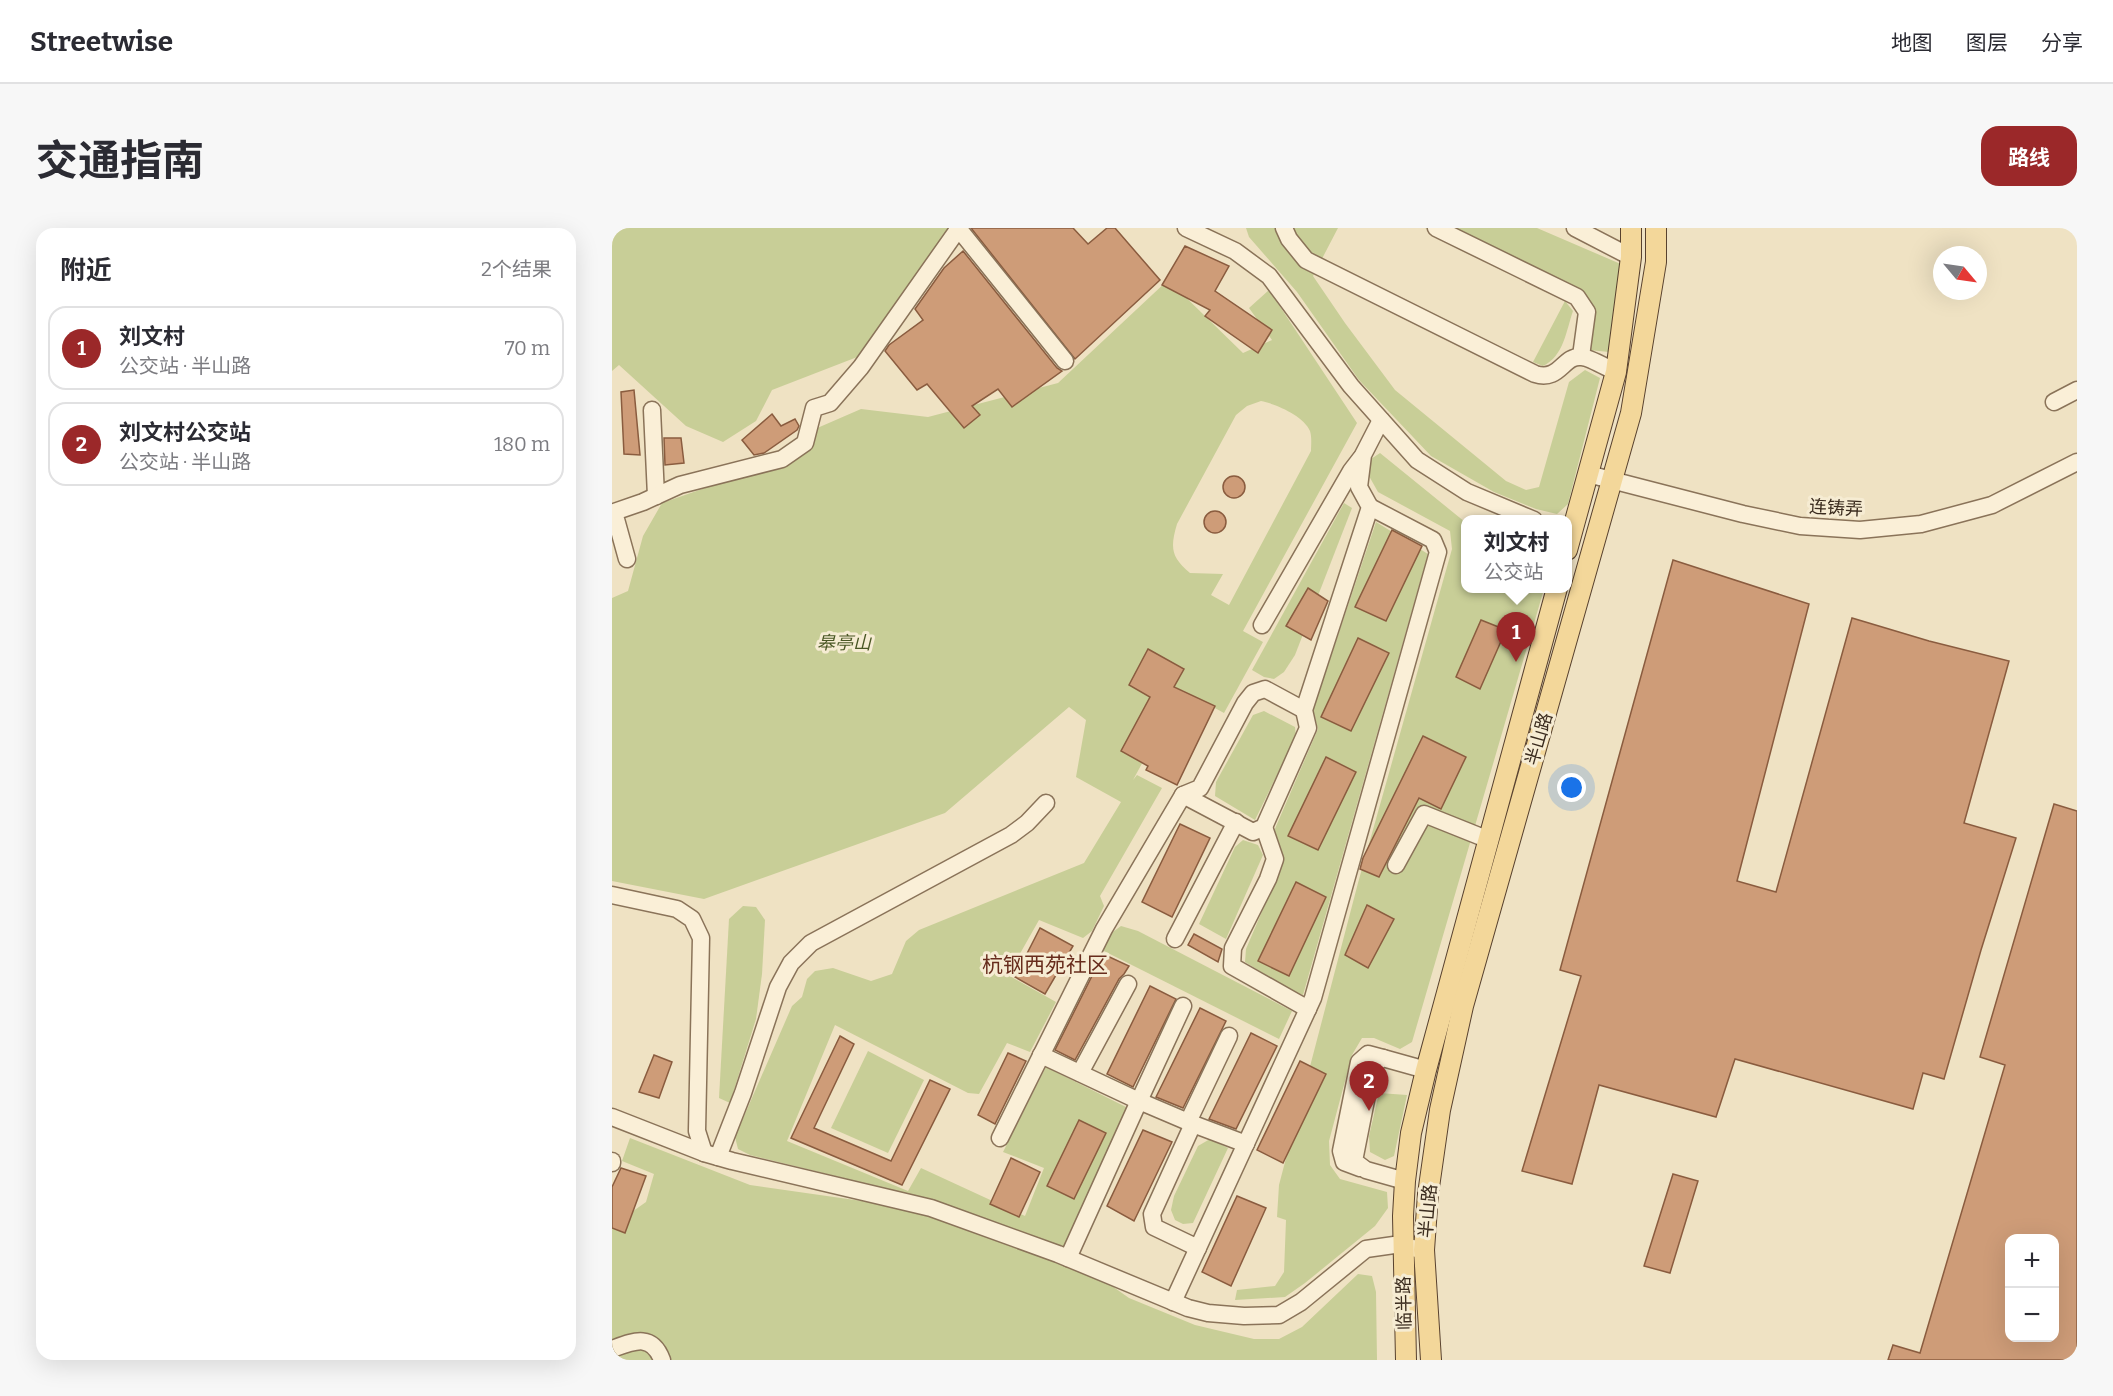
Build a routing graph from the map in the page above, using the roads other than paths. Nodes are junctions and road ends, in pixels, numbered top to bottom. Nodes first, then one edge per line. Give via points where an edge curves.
1 (958, 228) edge
2 (1284, 228) edge
3 (1436, 228) edge
4 (1575, 228) edge
5 (1631, 228) edge
6 (1656, 228) edge
7 (1189, 229) edge
8 (1631, 257) junction
9 (1581, 356) junction
10 (1065, 361) dead end
11 (1616, 372) junction
12 (2077, 390) edge
13 (2054, 402) dead end
14 (652, 410) dead end
15 (1381, 420) junction
16 (1363, 455) junction
17 (2077, 462) edge
18 (1588, 474) junction
19 (1612, 480) junction
20 (656, 496) junction
21 (1370, 507) junction
22 (1524, 515) edge
23 (1572, 526) edge
24 (627, 560) dead end
25 (1556, 593) edge
26 (1262, 625) dead end
27 (1304, 710) junction
28 (1183, 795) junction
29 (1046, 803) dead end
30 (1236, 822) junction
31 (1264, 826) junction
32 (1489, 840) junction
33 (1396, 865) dead end
34 (612, 896) edge
35 (1175, 939) dead end
36 (1128, 984) dead end
37 (1183, 1006) dead end
38 (1308, 1009) junction
39 (1229, 1036) dead end
40 (1041, 1055) junction
41 (1426, 1070) junction
42 (1080, 1073) junction
43 (1139, 1101) junction
44 (612, 1117) edge
45 (1191, 1123) junction
46 (1000, 1138) dead end
47 (1246, 1143) junction
48 (711, 1155) junction
49 (1405, 1180) junction
50 (1404, 1246) junction
51 (1198, 1248) junction
52 (1424, 1250) junction
53 (1068, 1258) junction
54 (1173, 1302) junction
55 (612, 1349) edge
56 (662, 1360) edge
57 (1406, 1360) edge
58 (1431, 1360) edge

1 - 10 street
1 - 20 street via 861,367 830,403 814,408 805,442 782,459 680,485
2 - 9 street via 1306,260 1535,374 1556,373
3 - 9 street via 1577,297 1587,312
4 - 8 street
5 - 8 main road
6 - 19 main road, 半山路 via 1656,262 1631,413
7 - 15 street via 1234,251 1269,276
8 - 11 main road
9 - 11 street
11 - 18 main road
12 - 13 street
14 - 20 street
15 - 16 street
15 - 22 street via 1417,460 1467,492
16 - 21 street via 1359,487
16 - 26 street
17 - 19 street, 连铸弄 via 1992,505 1920,524 1860,530 1800,526
18 - 19 street, 连铸弄
18 - 23 main road
19 - 52 main road, 半山路 via 1463,1006 1440,1110
20 - 24 street via 614,512
21 - 27 street
21 - 38 street via 1433,540 1438,552
25 - 32 main road, 半山路
27 - 28 street via 1265,689 1253,693 1200,788
27 - 31 street via 1308,728
28 - 30 street
28 - 40 street via 1104,929
29 - 48 street via 1011,835 811,943 791,963 778,987 743,1094
30 - 31 street via 1253,831
30 - 35 street
31 - 38 street via 1275,858 1233,948 1232,966
32 - 33 street via 1424,814
32 - 41 main road, 半山路
34 - 48 street via 677,909 692,919 701,938 697,1131
36 - 42 street
37 - 43 street
38 - 47 street
39 - 45 street
40 - 42 street
40 - 46 street
41 - 49 main road, 半山路
41 - 49 street via 1383,1058 1373,1065 1354,1161 1366,1170
42 - 43 street
43 - 45 street
43 - 53 street
44 - 48 street
45 - 47 street
45 - 51 street via 1152,1214 1154,1227
47 - 51 street
48 - 53 street via 931,1208
49 - 50 main road, 半山路
50 - 52 street
50 - 54 street via 1366,1250 1279,1315 1208,1313
50 - 57 main road, 临半路
51 - 54 street
52 - 58 main road, 临半路
53 - 54 street
55 - 56 street via 646,1341 658,1349

